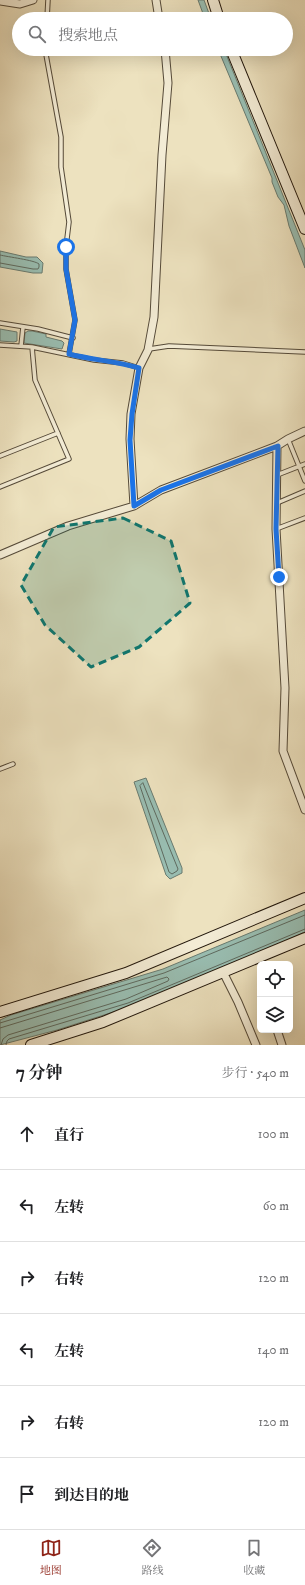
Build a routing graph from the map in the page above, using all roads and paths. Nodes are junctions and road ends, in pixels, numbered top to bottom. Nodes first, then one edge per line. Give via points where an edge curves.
1 (33, 0) edge
2 (48, 0) edge
3 (156, 0) edge
4 (214, 0) edge
5 (0, 1) edge
6 (47, 12) edge
7 (158, 12) edge
8 (217, 12) edge
9 (46, 56) edge
10 (166, 56) edge
11 (234, 56) edge
12 (305, 229) edge
13 (0, 323) edge
14 (23, 327) junction
15 (72, 338) junction
16 (0, 345) edge
17 (21, 346) junction
18 (32, 347) junction
19 (148, 350) junction
20 (305, 352) edge
21 (69, 354) junction
22 (139, 368) junction
23 (305, 431) edge
24 (58, 433) junction
25 (288, 439) junction
26 (278, 446) junction
27 (0, 456) edge
28 (305, 464) edge
29 (299, 466) junction
30 (277, 475) junction
31 (305, 481) edge
32 (0, 486) edge
33 (305, 491) edge
34 (277, 503) junction
35 (134, 506) junction
36 (305, 518) edge
37 (276, 529) junction
38 (0, 555) edge
39 (13, 764) dead end
40 (0, 769) edge
41 (305, 810) edge
42 (305, 898) edge
43 (305, 938) edge
44 (221, 973) junction
45 (0, 1012) edge
46 (278, 1033) edge
47 (31, 1045) edge
48 (256, 1045) edge
49 (282, 1045) edge

1 - 5 street via 20,4
2 - 6 lane
3 - 7 street
4 - 8 street
9 - 15 lane via 61,137 61,167 69,222 66,269 75,320
10 - 19 street via 168,83 161,163 154,317
11 - 12 street
13 - 14 lane
14 - 15 lane
14 - 17 lane
15 - 21 lane
16 - 17 lane
17 - 18 lane
18 - 21 lane
18 - 24 lane via 35,380
19 - 20 lane via 169,346
19 - 22 street
21 - 22 lane
22 - 35 street via 130,440
23 - 25 street
24 - 27 lane
24 - 32 lane via 69,459
25 - 26 street
25 - 29 lane
26 - 30 street
26 - 35 street via 161,490
28 - 29 lane
29 - 30 lane
29 - 31 lane
30 - 34 street
33 - 34 lane
34 - 37 street
35 - 38 street via 68,526
36 - 37 lane
37 - 41 street via 285,688 283,751
39 - 40 lane
42 - 45 street via 126,973
43 - 44 street
44 - 47 street via 103,1022
44 - 48 street via 224,974 238,1002
46 - 49 street

